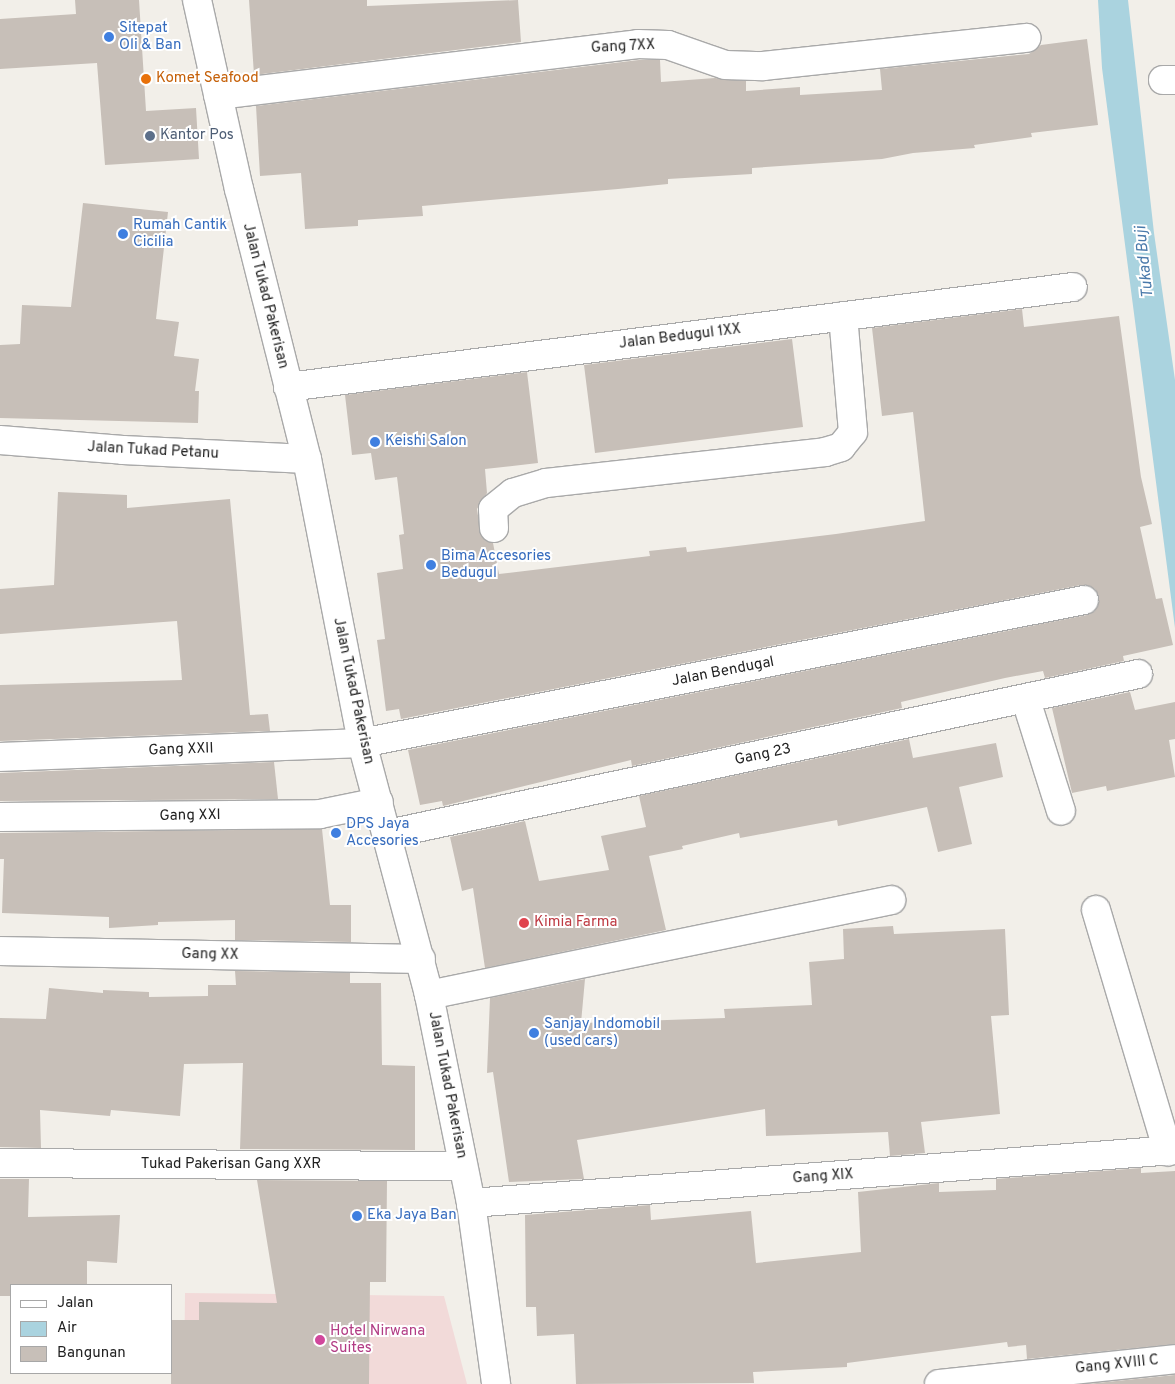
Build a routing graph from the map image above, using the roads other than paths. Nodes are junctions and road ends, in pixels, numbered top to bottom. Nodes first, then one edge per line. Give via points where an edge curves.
1 (197, 0) edge
2 (1027, 38) dead end
3 (218, 95) junction
4 (1073, 287) dead end
5 (843, 316) junction
6 (288, 387) junction
7 (0, 440) edge
8 (307, 459) junction
9 (494, 528) dead end
10 (1084, 600) dead end
11 (1138, 674) dead end
12 (1026, 700) junction
13 (362, 743) junction
14 (0, 757) edge
15 (379, 802) junction
16 (1061, 811) dead end
17 (0, 817) edge
18 (388, 834) junction
19 (891, 900) dead end
20 (1096, 910) dead end
21 (0, 951) edge
22 (421, 959) junction
23 (429, 995) junction
24 (1171, 1150) edge
25 (0, 1164) edge
26 (462, 1166) junction
27 (471, 1203) junction
28 (1175, 1359) edge
29 (496, 1384) edge
30 (939, 1384) edge

1 - 3 street, Jalan Tukad Pakerisan
2 - 3 street, Gang 7XX via 763,66 725,65 668,45 638,44
3 - 6 street, Jalan Tukad Pakerisan
4 - 5 street, Jalan Bedugul 1XX
5 - 6 street, Jalan Bedugul 1XX
5 - 9 street via 853,432 841,447 816,453 546,483 513,493 493,508
6 - 8 street, Jalan Tukad Pakerisan
7 - 8 street, Jalan Tukad Petanu
8 - 13 street, Jalan Tukad Pakerisan
10 - 13 street, Jalan Bendugal
11 - 12 street, Gang 23
12 - 16 street
12 - 18 street, Gang 23
13 - 14 street, Gang XXII
13 - 15 street, Jalan Tukad Pakerisan
15 - 17 street, Gang XXI via 320,814
15 - 18 street, Jalan Tukad Pakerisan
18 - 22 street, Jalan Tukad Pakerisan
19 - 23 street
20 - 24 street
21 - 22 street, Gang XX
22 - 23 street, Jalan Tukad Pakerisan
23 - 26 street, Jalan Tukad Pakerisan
24 - 27 street, Gang XIX
25 - 26 street, Tukad Pakerisan Gang XXR
26 - 27 street, Jalan Tukad Pakerisan
27 - 29 street, Jalan Tukad Pakerisan
28 - 30 street, Gang XVIII C

